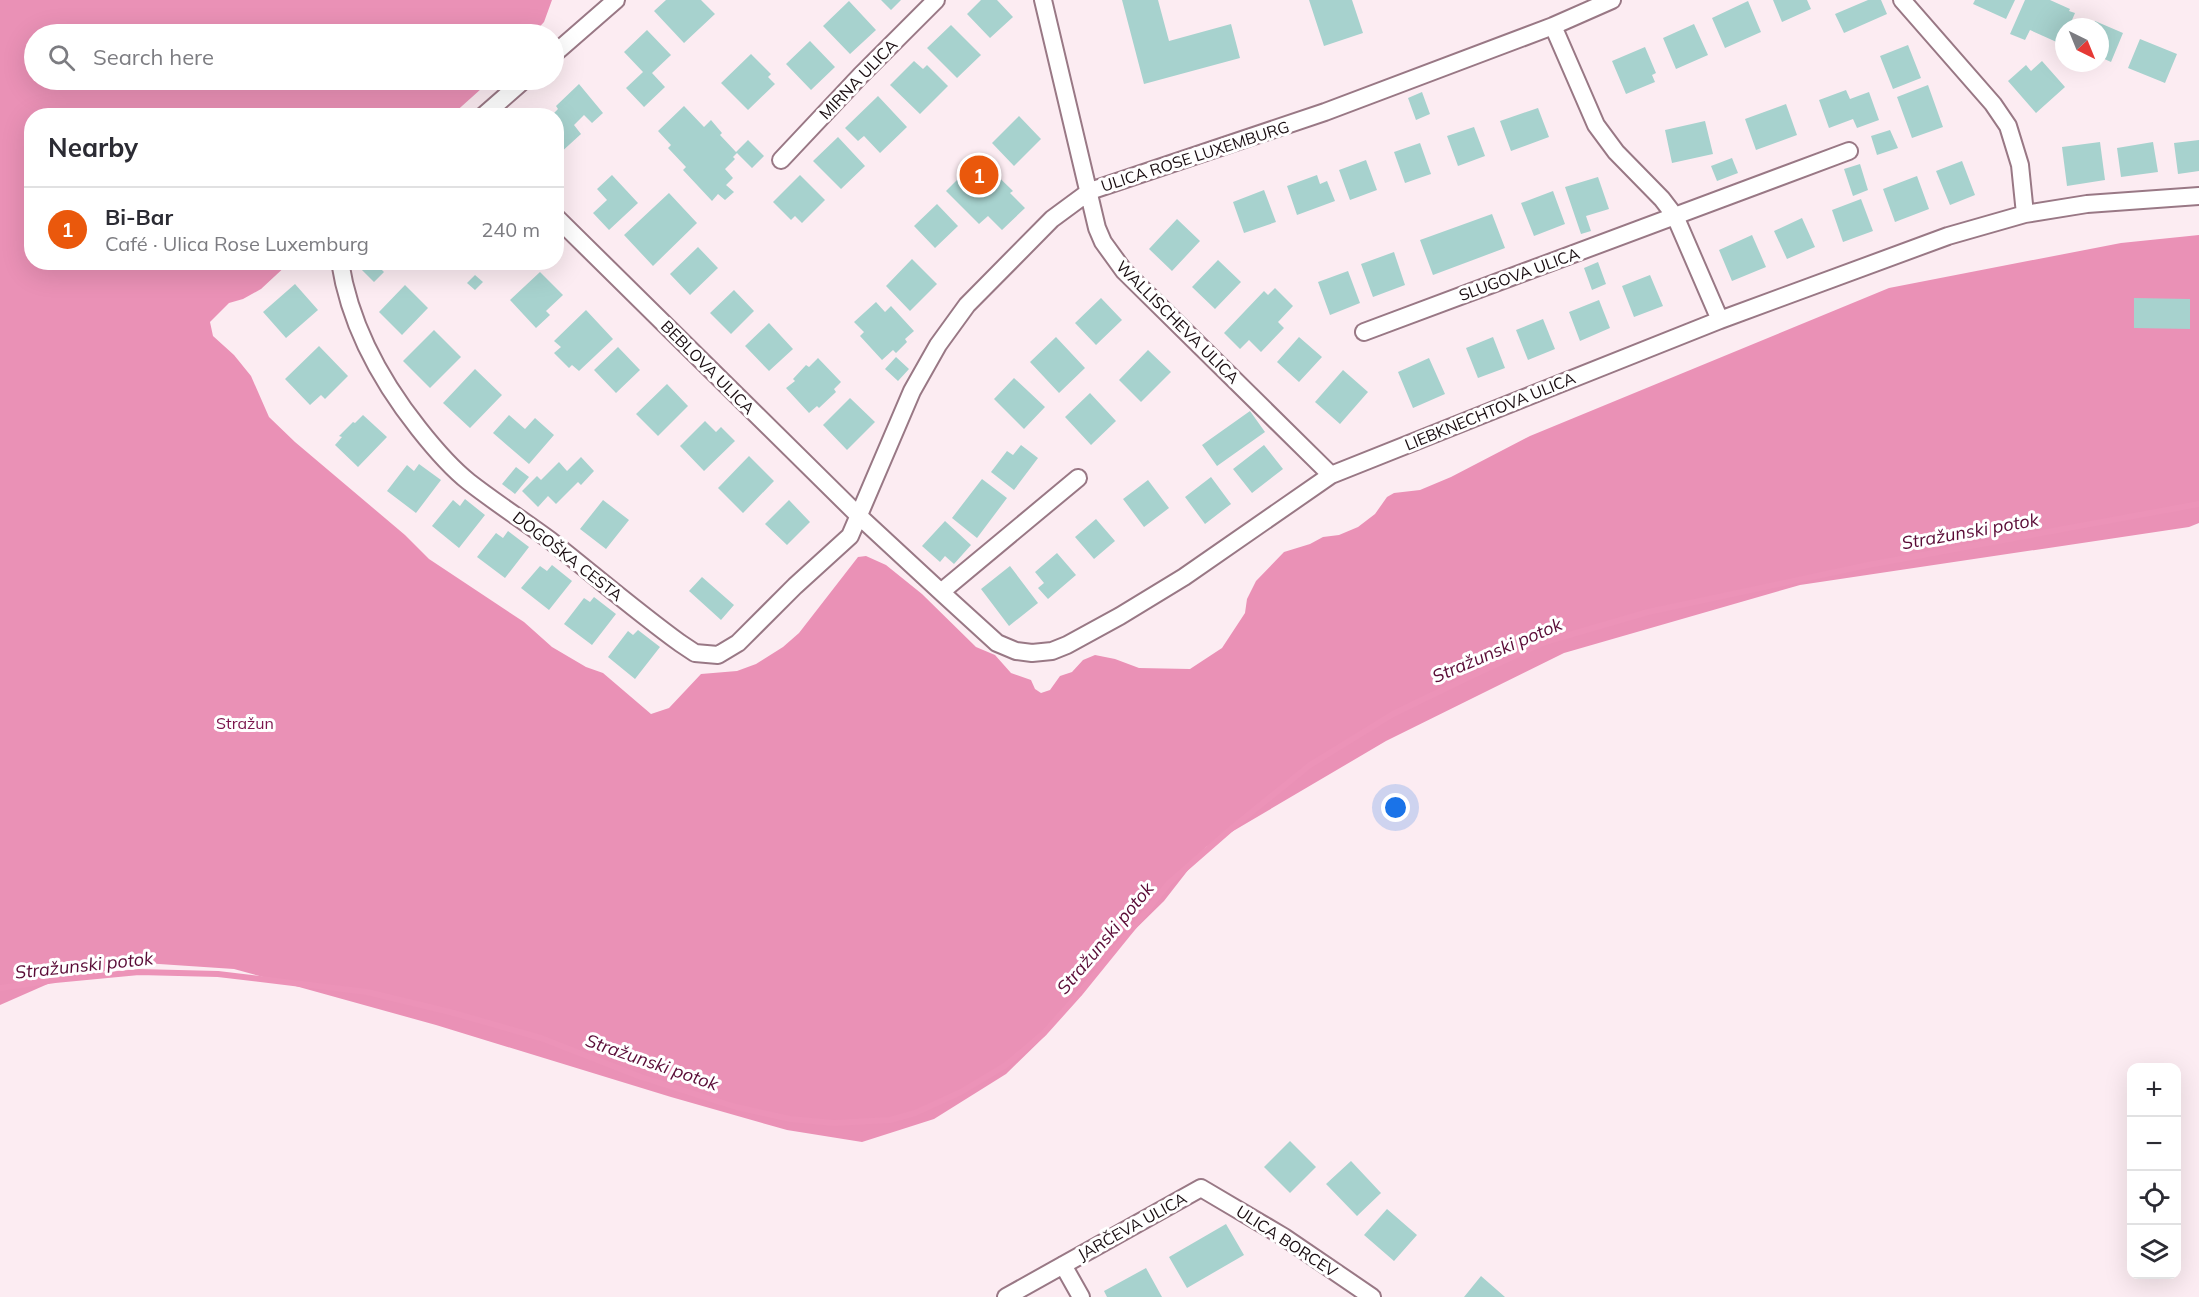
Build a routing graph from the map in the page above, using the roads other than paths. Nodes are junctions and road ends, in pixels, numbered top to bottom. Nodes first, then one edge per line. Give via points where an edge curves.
1 (616, 0) edge
2 (936, 0) edge
3 (1042, 0) edge
4 (1612, 0) edge
5 (1902, 0) edge
6 (1553, 26) junction
7 (564, 45) edge
8 (513, 90) edge
9 (492, 108) edge
10 (1849, 151) dead end
11 (781, 160) dead end
12 (1090, 191) junction
13 (2199, 196) edge
14 (2025, 214) junction
15 (1675, 216) junction
16 (564, 225) edge
17 (341, 270) edge
18 (1720, 320) junction
19 (1364, 332) dead end
20 (1331, 475) junction
21 (1078, 478) dead end
22 (860, 517) junction
23 (941, 592) junction
24 (1201, 1188) joint
25 (1063, 1265) junction
26 (1006, 1297) edge
27 (1081, 1297) edge
28 (1372, 1297) edge

1 - 7 street
2 - 11 street, MIRNA ULICA
3 - 12 street, WALLISCHEVA ULICA
4 - 6 street, ULICA ROSE LUXEMBURG
5 - 14 street via 2008,126 2019,165
6 - 12 street, ULICA ROSE LUXEMBURG via 1326,112
6 - 15 street via 1596,125
8 - 9 street
10 - 15 street, SLUGOVA ULICA
12 - 20 street, WALLISCHEVA ULICA via 1097,228 1124,271
12 - 22 street, ULICA ROSE LUXEMBURG via 1036,235 967,306 938,345 912,391
13 - 14 street, LIEBKNECHTOVA ULICA via 2087,204
14 - 18 street, LIEBKNECHTOVA ULICA via 1948,236
15 - 18 street
15 - 19 street, SLUGOVA ULICA
16 - 22 street, BEBLOVA ULICA
17 - 22 street, DOGOŠKA CESTA via 345,292 367,350 386,385 436,450 469,482 695,654 718,656 738,643 850,536
18 - 20 street, LIEBKNECHTOVA ULICA
20 - 23 street, LIEBKNECHTOVA ULICA via 1184,577 1081,639 1052,651 1032,654 997,643
21 - 23 street
22 - 23 street, LIEBKNECHTOVA ULICA
24 - 25 street, JARČEVA ULICA
24 - 28 street, ULICA BORCEV via 1284,1237
25 - 26 street, JARČEVA ULICA
25 - 27 street, JARČEVA ULICA

